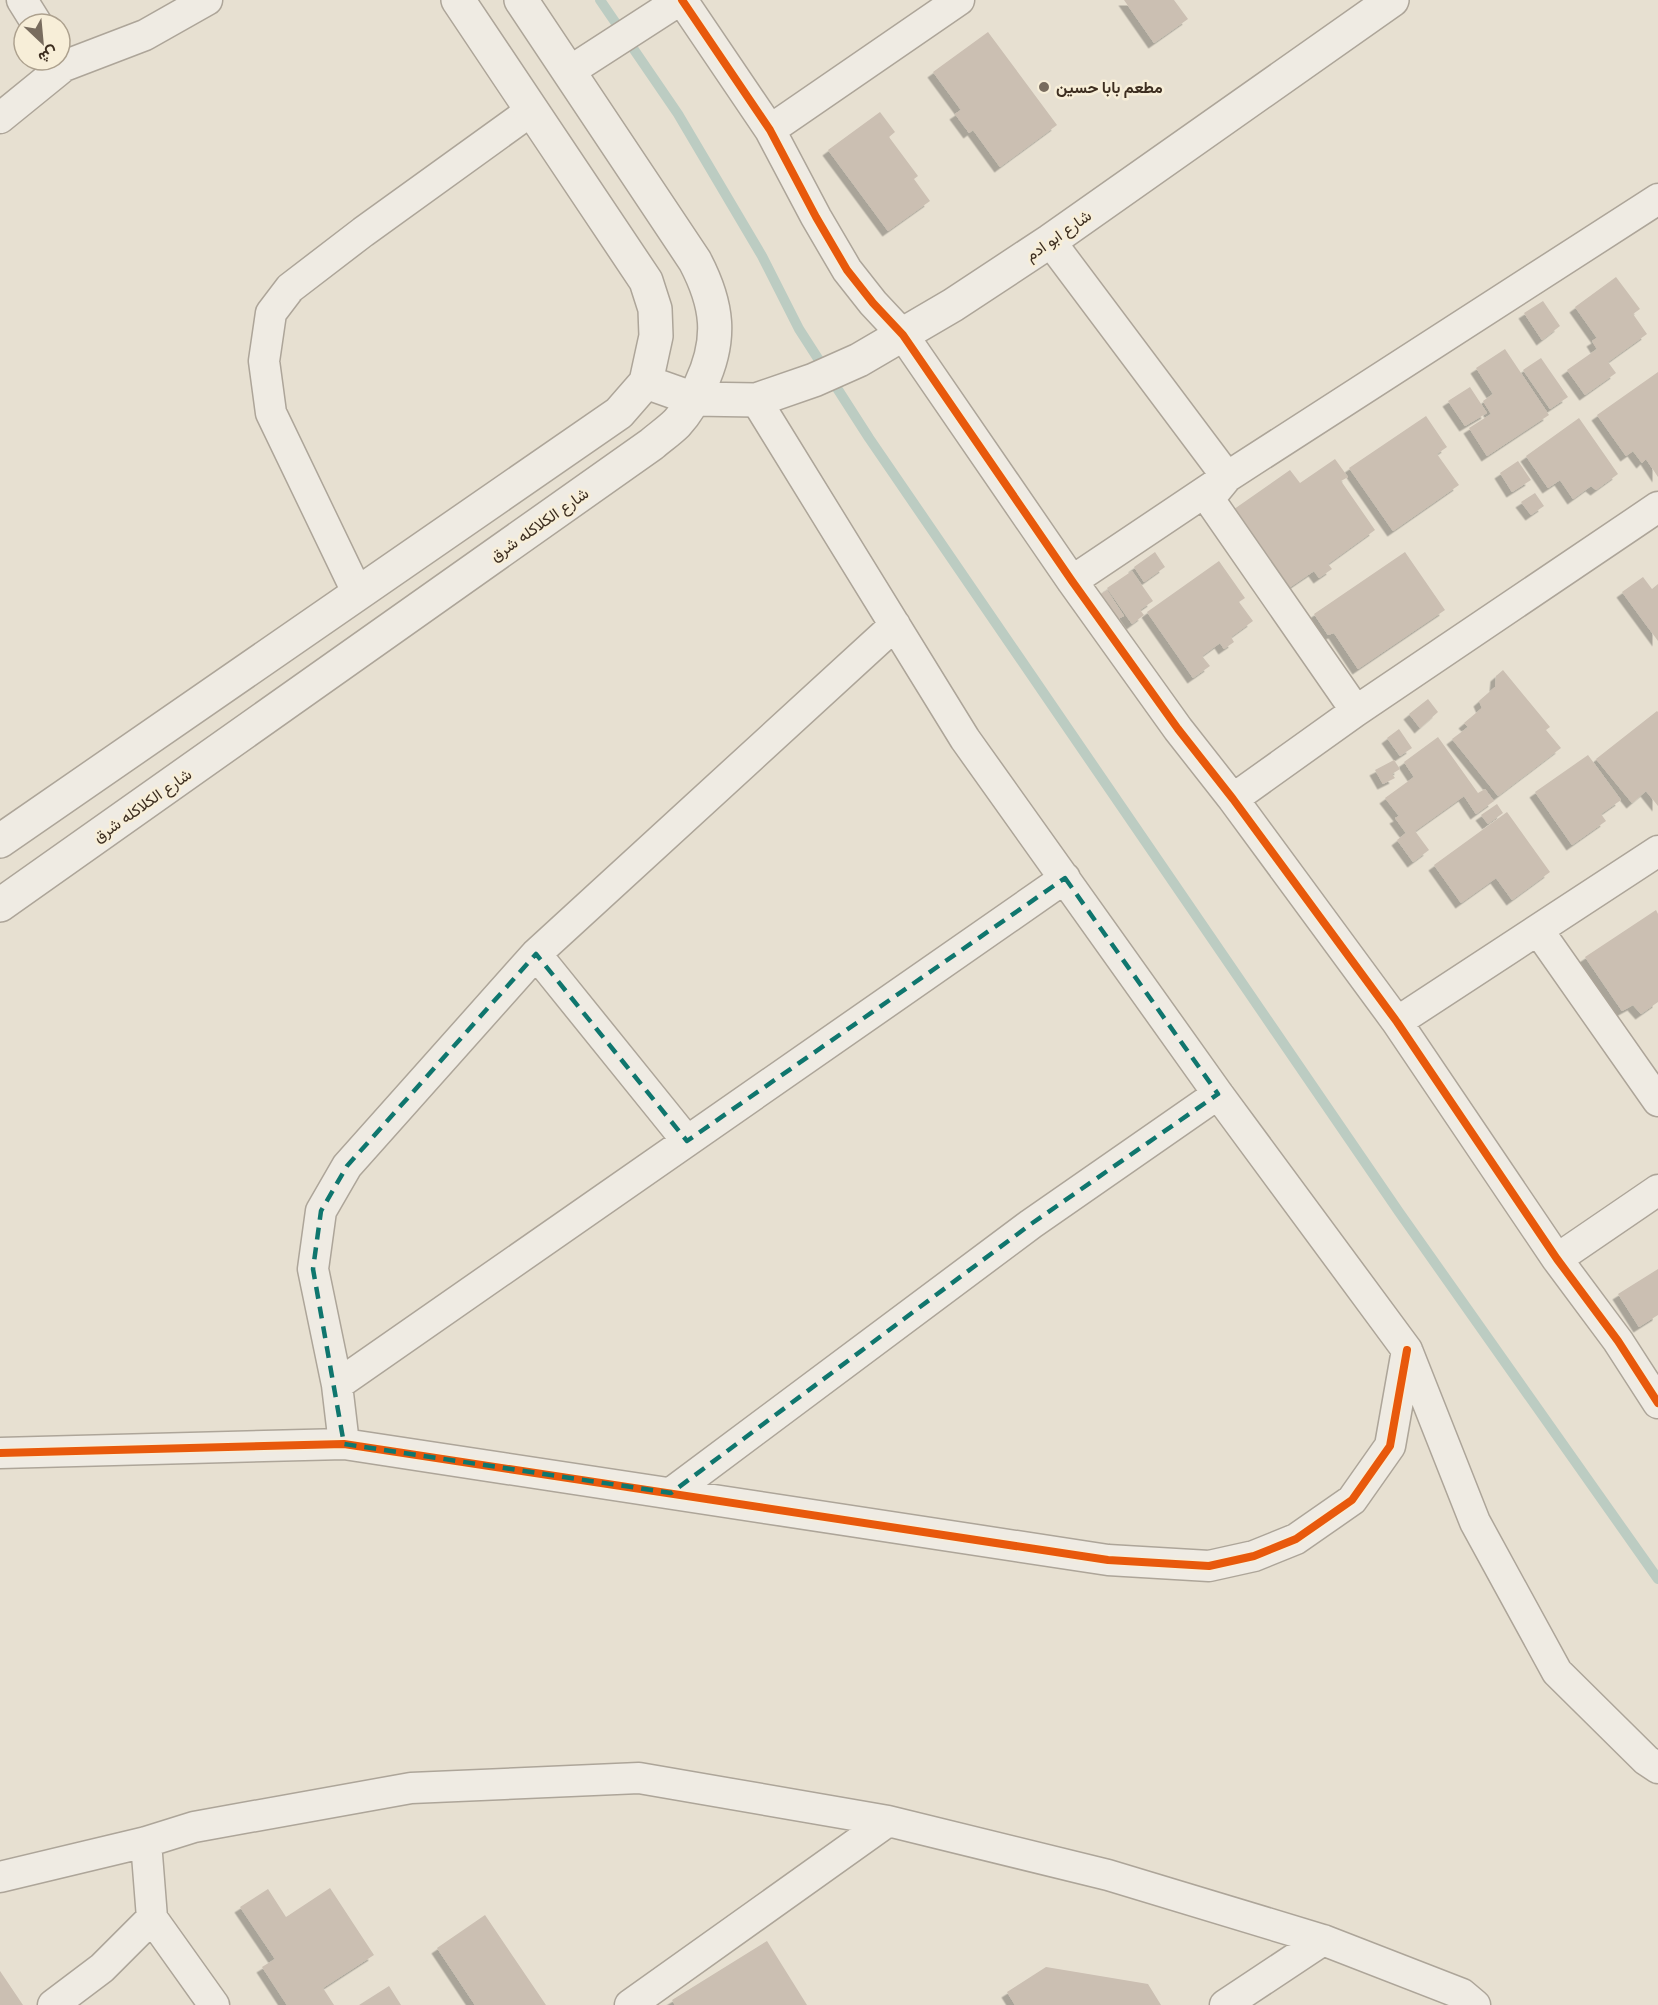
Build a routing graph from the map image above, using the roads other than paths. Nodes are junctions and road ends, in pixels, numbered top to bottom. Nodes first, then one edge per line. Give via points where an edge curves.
1 (207, 0) edge
2 (458, 0) edge
3 (521, 0) edge
4 (681, 0) edge
5 (959, 0) edge
6 (1392, 0) edge
7 (72, 60) edge
8 (570, 71) junction
9 (52, 72) edge
10 (532, 110) junction
11 (0, 118) edge
12 (771, 130) junction
13 (1658, 199) edge
14 (1050, 241) junction
15 (903, 335) junction
16 (646, 382) junction
17 (694, 399) junction
18 (756, 400) junction
19 (1227, 477) junction
20 (1658, 507) edge
21 (1072, 581) junction
22 (358, 594) junction
23 (895, 625) junction
24 (1356, 711) junction
25 (1233, 799) junction
26 (0, 841) edge
27 (1658, 851) edge
28 (1065, 878) junction
29 (0, 905) edge
30 (1538, 930) junction
31 (536, 954) junction
32 (1397, 1022) junction
33 (1218, 1094) junction
34 (1658, 1101) edge
35 (687, 1141) junction
36 (1658, 1190) edge
37 (1557, 1259) junction
38 (1407, 1350) junction
39 (336, 1384) junction
40 (1658, 1402) edge
41 (344, 1444) junction
42 (0, 1454) edge
43 (671, 1493) junction
44 (1658, 1768) edge
45 (888, 1821) junction
46 (146, 1842) junction
47 (0, 1877) edge
48 (152, 1918) junction
49 (1323, 1941) junction
50 (53, 2005) edge
51 (214, 2005) edge
52 (630, 2005) edge
53 (1225, 2005) edge
54 (1475, 2005) edge

1 - 7 street via 145,35
2 - 10 street
3 - 8 street, شارع الكلاكله شرق
4 - 8 street
4 - 12 street
5 - 12 street
6 - 14 street, شارع ابو ادم
8 - 17 street, شارع الكلاكله شرق via 704,279 716,338 710,364
9 - 11 street
10 - 16 street via 646,281 655,309 656,336
10 - 22 street via 290,288 271,312 264,361 271,413
12 - 15 street via 847,270
13 - 19 street
14 - 15 street, شارع ابو ادم
14 - 19 street
15 - 18 street, شارع ابو ادم via 849,365
15 - 21 street
16 - 17 street, شارع ابو ادم
16 - 22 street via 619,413
17 - 18 street, شارع ابو ادم
17 - 29 street, شارع الكلاكله شرق via 677,423 652,444
18 - 23 street
19 - 21 street
19 - 24 street via 1209,499
20 - 24 street
21 - 25 street
22 - 26 street
23 - 28 street via 965,739
23 - 31 street
24 - 25 street
25 - 32 street
27 - 30 street
28 - 33 street
28 - 35 street
30 - 32 street
30 - 34 street
31 - 35 street
31 - 39 street via 347,1166 321,1211 313,1269
32 - 37 street
33 - 38 street
33 - 43 street via 1031,1224
35 - 39 street
36 - 37 street
37 - 40 street
38 - 43 street via 1390,1446 1352,1500 1296,1539 1254,1556 1209,1566 1108,1560
38 - 44 street via 1475,1522 1557,1672
39 - 41 street
41 - 42 street
41 - 43 street
45 - 46 street via 639,1778 411,1788 194,1827
45 - 49 street via 1108,1875
45 - 52 street
46 - 47 street
46 - 48 street
48 - 50 street via 102,1968
48 - 51 street
49 - 53 street
49 - 54 street via 1461,1994

